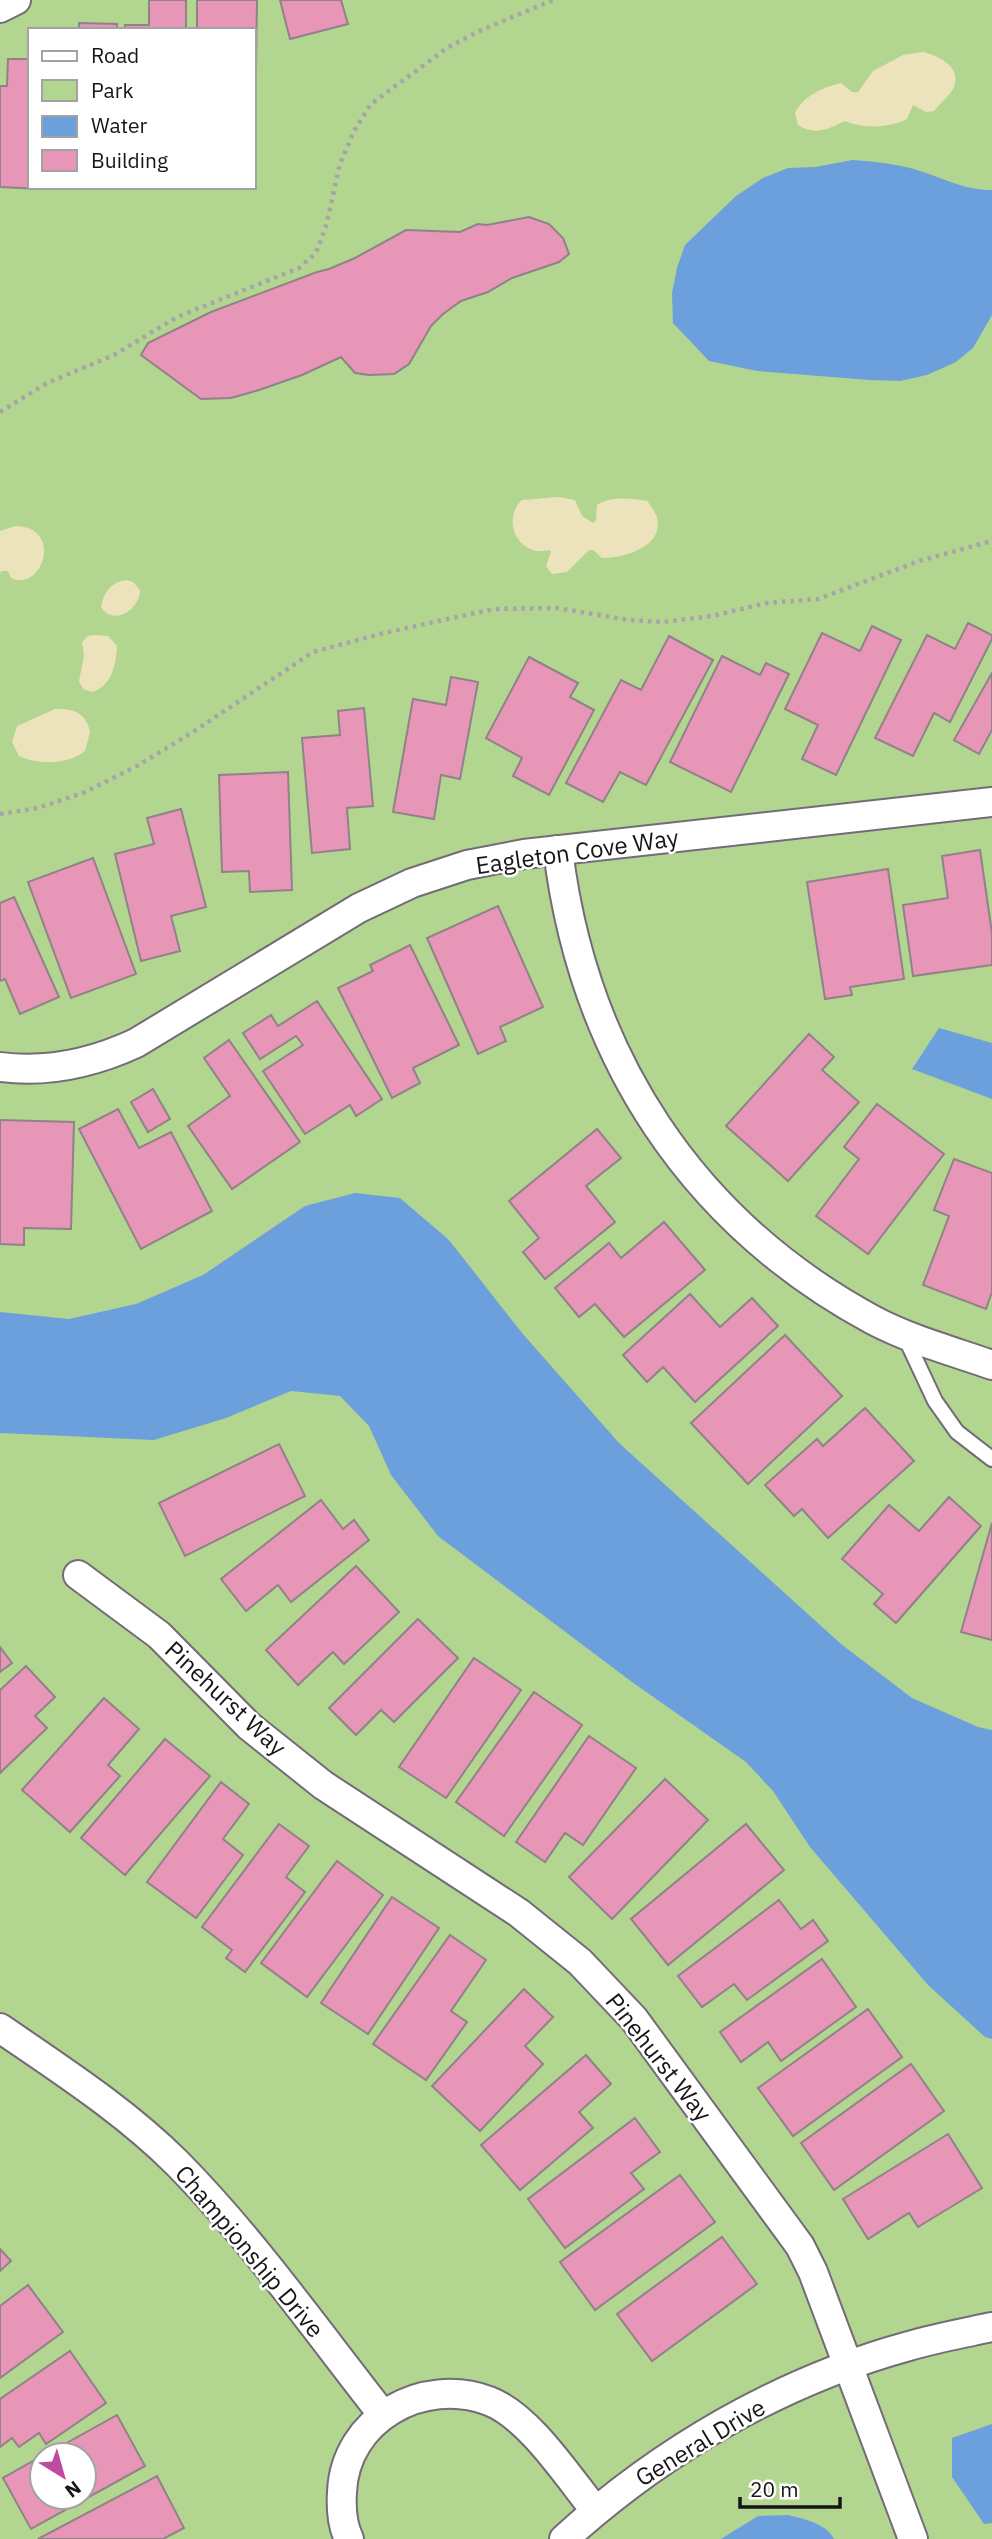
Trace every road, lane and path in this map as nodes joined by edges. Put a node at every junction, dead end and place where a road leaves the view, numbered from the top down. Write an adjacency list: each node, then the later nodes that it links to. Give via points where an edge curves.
1 (16, 0): 3 (street)
2 (553, 0): 4 (path, via 447,48 371,104 340,164 316,253 299,268 177,317 114,355 47,383)
3 (0, 8)
4 (0, 412)
5 (992, 541): 7 (path, via 919,561 818,598 767,603 712,616 662,622 556,608 495,609 313,652 193,732 109,780 38,808)
6 (992, 802): 8 (street, Eagleton Cove Way)
7 (0, 814)
8 (558, 850): 9 (street, Eagleton Cove Way, via 467,865 412,883 359,908 112,1054 60,1067); 10 (street, via 578,956 593,1004 625,1074 664,1139 712,1197 768,1250 808,1280)
9 (0, 1068)
10 (902, 1333): 11 (street); 12 (lane, via 935,1401 957,1432)
11 (992, 1365)
12 (992, 1459)
13 (78, 1576): 16 (street, Pinehurst Way, via 159,1635 249,1726 323,1786 519,1913 580,1962 634,2019 785,2223 813,2272)
14 (0, 2028): 17 (street, Championship Drive, via 107,2103 176,2162 238,2230)
15 (992, 2327): 16 (street, General Drive)
16 (848, 2366): 18 (street, General Drive, via 710,2431); 21 (street, Pinehurst Way)
17 (383, 2415): 18 (street, via 427,2394 467,2394 491,2401 531,2432); 19 (street, via 361,2436 342,2483 341,2508)
18 (596, 2510): 20 (street, General Drive)
19 (349, 2539)
20 (564, 2539)
21 (913, 2539)

